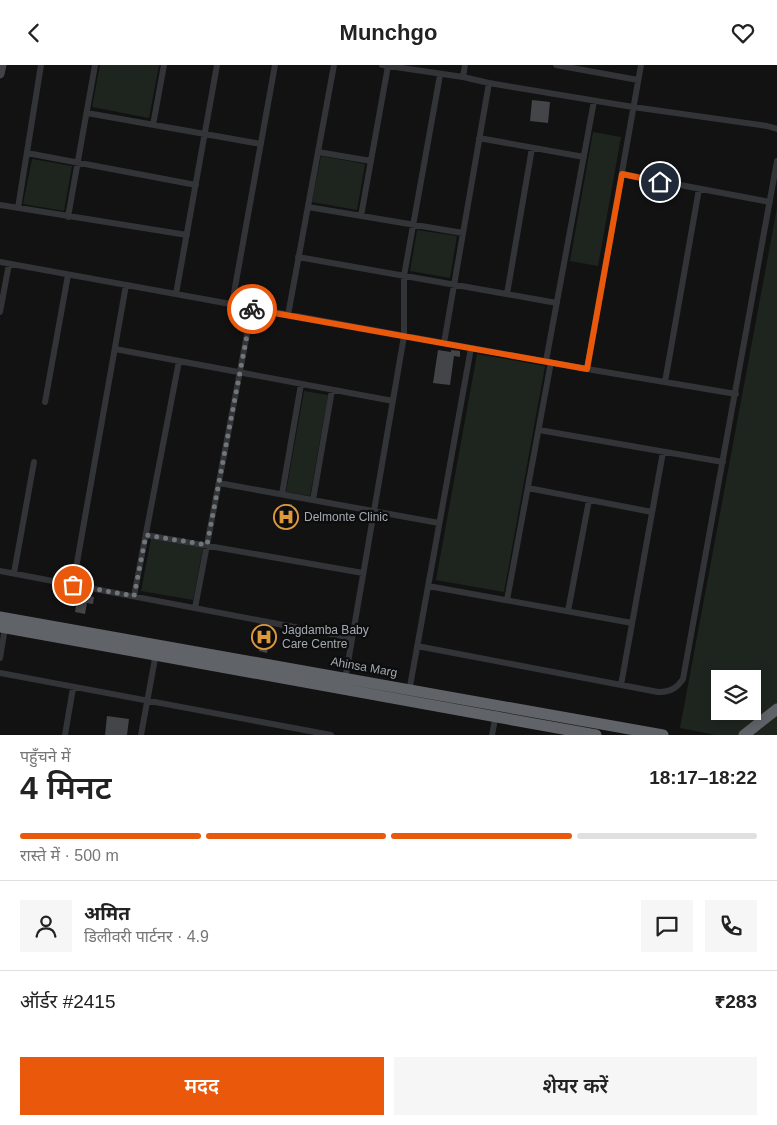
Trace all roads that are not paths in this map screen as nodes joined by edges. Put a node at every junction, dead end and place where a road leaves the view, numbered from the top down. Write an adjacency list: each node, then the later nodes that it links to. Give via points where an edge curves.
1 (42, 65): 25 (street)
2 (95, 65): 17 (street)
3 (164, 65): 18 (street)
4 (217, 65): 20 (street)
5 (275, 65): 22 (street)
6 (334, 65): 24 (street)
7 (385, 65): 11 (street); 27 (street)
8 (465, 65): 12 (street)
9 (556, 65): 13 (street)
10 (641, 65): 13 (street)
11 (440, 75): 12 (street); 39 (street)
12 (463, 77): 14 (street)
13 (638, 80): 16 (street)
14 (489, 83): 15 (street); 21 (street)
15 (594, 101): 16 (street); 26 (street)
16 (633, 107): 19 (street); 30 (street)
17 (87, 113): 18 (street); 29 (street)
18 (153, 125): 20 (street)
19 (777, 129)
20 (205, 134): 22 (street); 31 (street)
21 (479, 138): 23 (street); 40 (street)
22 (261, 144): 52 (street)
23 (532, 148): 26 (street); 50 (street)
24 (318, 152): 27 (street); 35 (street)
25 (27, 153): 29 (street); 36 (street)
26 (584, 157): 51 (street)
27 (371, 161): 37 (street)
28 (777, 161): 33 (street)
29 (78, 163): 31 (street); 38 (street)
30 (622, 174): 32 (street); 62 (street)
31 (196, 185): 41 (street)
32 (699, 189): 33 (street); 64 (street)
33 (770, 202): 67 (street)
34 (0, 205): 36 (street)
35 (308, 207): 37 (street); 42 (street)
36 (18, 208): 38 (street)
37 (361, 216): 39 (street)
38 (68, 217): 41 (street)
39 (413, 225): 40 (street); 46 (street)
40 (463, 233): 47 (street)
41 (186, 235): 49 (street)
42 (298, 257): 46 (street); 55 (street)
43 (0, 263): 44 (street)
44 (9, 264): 45 (street); 54 (street)
45 (68, 275): 48 (street); 69 (street)
46 (404, 276): 47 (street); 56 (street)
47 (454, 284): 50 (street); 57 (street)
48 (126, 285): 49 (street); 59 (street)
49 (176, 294): 52 (street)
50 (507, 294): 51 (street)
51 (557, 303): 61 (street)
52 (232, 304): 53 (street)
53 (252, 308): 55 (street); 63 (street)
54 (0, 312)
55 (288, 315): 56 (street)
56 (404, 336): 57 (street); 68 (street)
57 (444, 343): 58 (street)
58 (471, 348): 61 (street); 81 (street)
59 (115, 349): 60 (street); 87 (street)
60 (178, 361): 63 (street); 82 (street)
61 (549, 362): 62 (street); 70 (street)
62 (587, 369): 64 (street)
63 (240, 372): 65 (street); 74 (street)
64 (665, 382): 67 (street)
65 (301, 384): 66 (street); 76 (street)
66 (332, 390): 68 (street); 77 (street)
67 (736, 394): 73 (street)
68 (393, 401): 79 (street)
69 (45, 402)
70 (539, 430): 71 (street); 75 (street)
71 (663, 451): 73 (street); 80 (street)
72 (34, 462): 85 (street)
73 (724, 462): 102 (street, via 683,679 677,688 668,691)
74 (219, 483): 76 (street); 83 (street)
75 (528, 489): 78 (street); 90 (street)
76 (282, 495): 77 (street)
77 (313, 500): 79 (street)
78 (589, 500): 80 (street); 92 (street)
79 (374, 511): 81 (street); 86 (street)
80 (652, 512): 94 (street)
81 (440, 523): 88 (street)
82 (146, 535): 83 (street); 89 (street)
83 (207, 545): 86 (street); 91 (street)
84 (0, 571): 85 (street)
85 (14, 573): 87 (street)
86 (363, 573): 96 (street)
87 (73, 585): 89 (street)
88 (428, 586): 90 (street); 97 (street)
89 (134, 596): 91 (street)
90 (507, 600): 92 (street)
91 (196, 608): 96 (street)
92 (568, 611): 94 (street)
93 (0, 617): 98 (highway, Ahinsa Marg)
94 (632, 623): 102 (street)
95 (3, 627): 98 (highway, Ahinsa Marg); 99 (street)
96 (352, 638): 101 (street)
97 (417, 645): 102 (street); 104 (street)
98 (156, 649): 101 (highway, Ahinsa Marg); 105 (street)
99 (0, 658)
100 (0, 673): 103 (street)
101 (344, 683): 104 (highway, Ahinsa Marg)
102 (621, 685)
103 (73, 688): 105 (street); 109 (street)
104 (409, 695): 106 (highway, Ahinsa Marg); 108 (highway, Ahinsa Marg)
105 (147, 701): 110 (street); 111 (street)
106 (498, 704): 108 (street); 114 (highway, Ahinsa Marg)
107 (777, 709): 115 (highway)
108 (496, 717): 112 (street); 113 (highway, Ahinsa Marg)
109 (65, 735)
110 (141, 735)
111 (331, 735)
112 (492, 735)
113 (596, 735)
114 (663, 735)
115 (744, 735)

